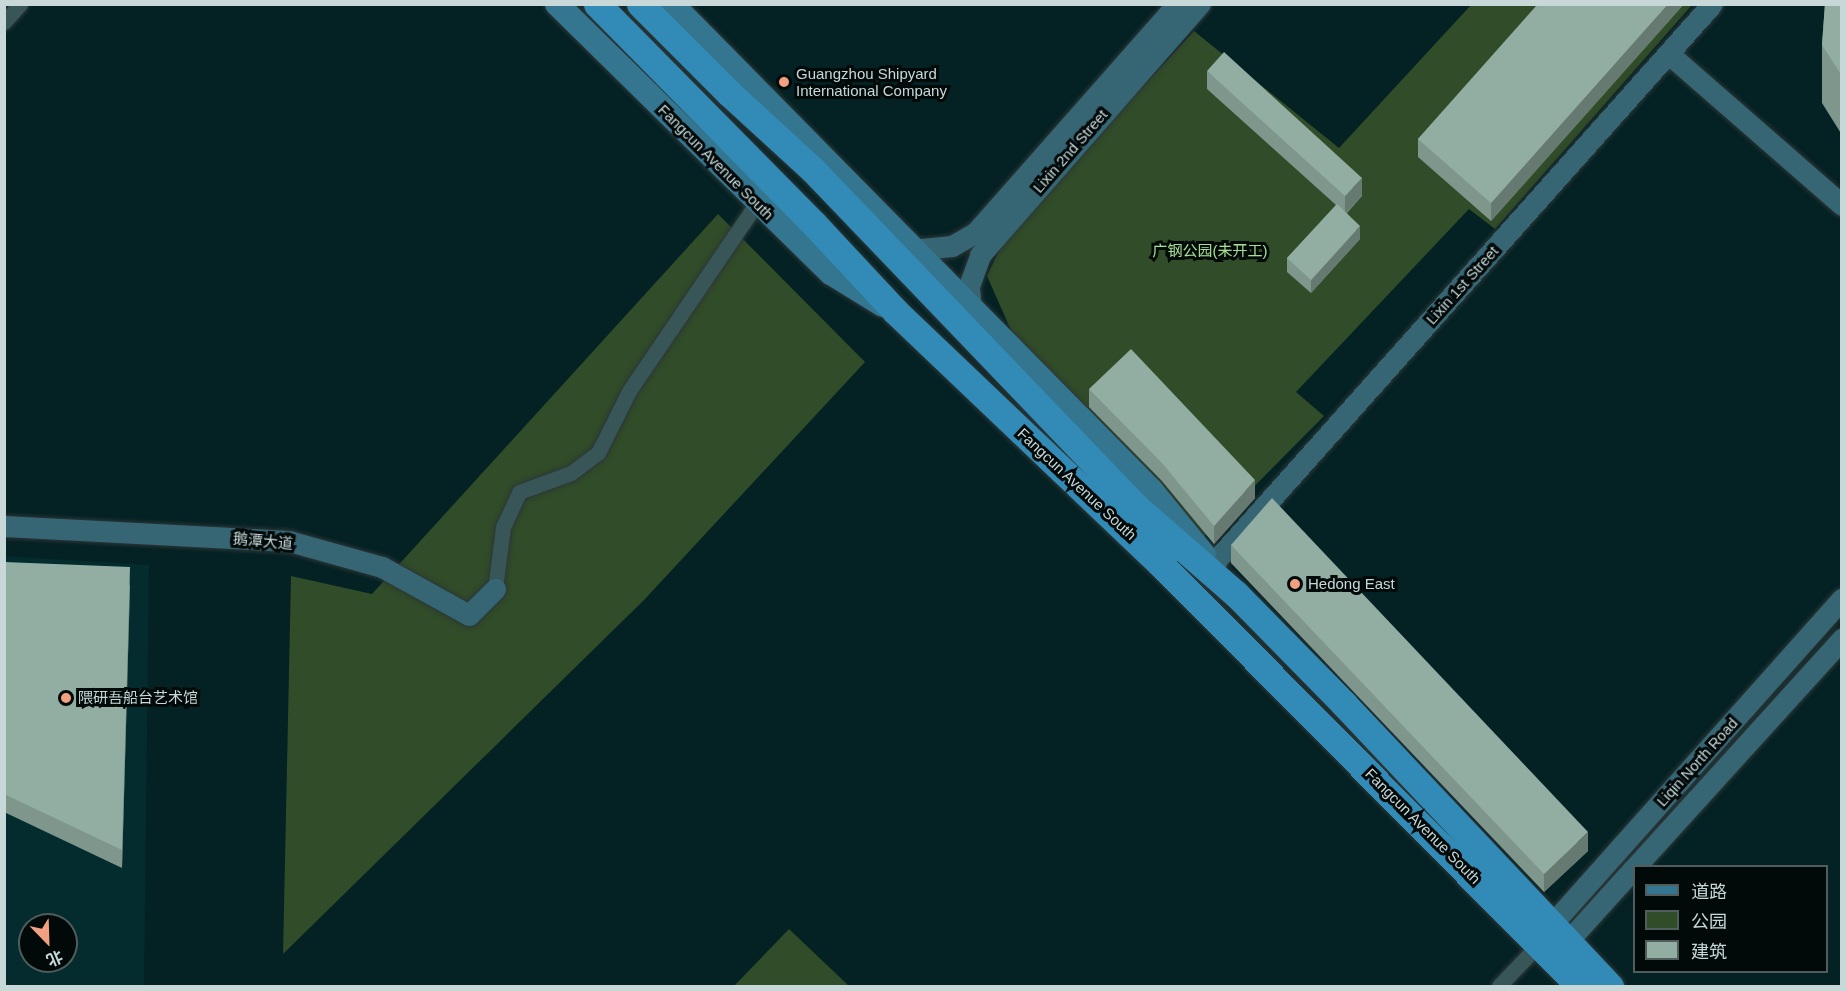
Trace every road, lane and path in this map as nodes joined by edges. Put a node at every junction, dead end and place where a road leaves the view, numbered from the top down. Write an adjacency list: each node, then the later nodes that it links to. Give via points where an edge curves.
1 (20, 4): 9 (street)
2 (557, 4): 11 (main road, Fangcun Avenue South)
3 (597, 4): 15 (highway)
4 (640, 4): 19 (highway, via 812,169 1135,507)
5 (672, 4): 13 (main road, Fangcun Avenue South)
6 (1177, 4): 13 (street, Lixin 2nd Street, via 976,232 952,246)
7 (1200, 4): 14 (street, Lixin 2nd Street, via 980,255 969,286)
8 (1712, 4): 10 (street, Lixin 1st Street)
9 (4, 22)
10 (1669, 54): 12 (street); 17 (street, Lixin 1st Street)
11 (757, 203): 15 (main road, Fangcun Avenue South, via 831,273); 18 (street, via 629,391 598,453 571,473 519,492 503,527)
12 (1842, 205)
13 (912, 250): 14 (main road, Fangcun Avenue South)
14 (971, 310): 17 (main road, Fangcun Avenue South, via 1152,491)
15 (895, 312): 24 (highway, Fangcun Avenue South)
16 (4, 526): 18 (street, 鹅潭大道, via 290,541 382,567 469,615)
17 (1212, 565): 19 (main road, Fangcun Avenue South)
18 (495, 589)
19 (1236, 594): 24 (highway, Fangcun Avenue South)
20 (1842, 599): 24 (street, Liqin North Road)
21 (1842, 639): 22 (street, Liqin North Road)
22 (1637, 865)
23 (1633, 869): 24 (street, Liqin North Road)
24 (1553, 936): 25 (highway, Fangcun Avenue South); 26 (street)
25 (1584, 975): 27 (highway, Fangcun Avenue South); 28 (street, Fangcun Avenue South)
26 (1499, 987)
27 (1610, 987)
28 (1626, 987)

